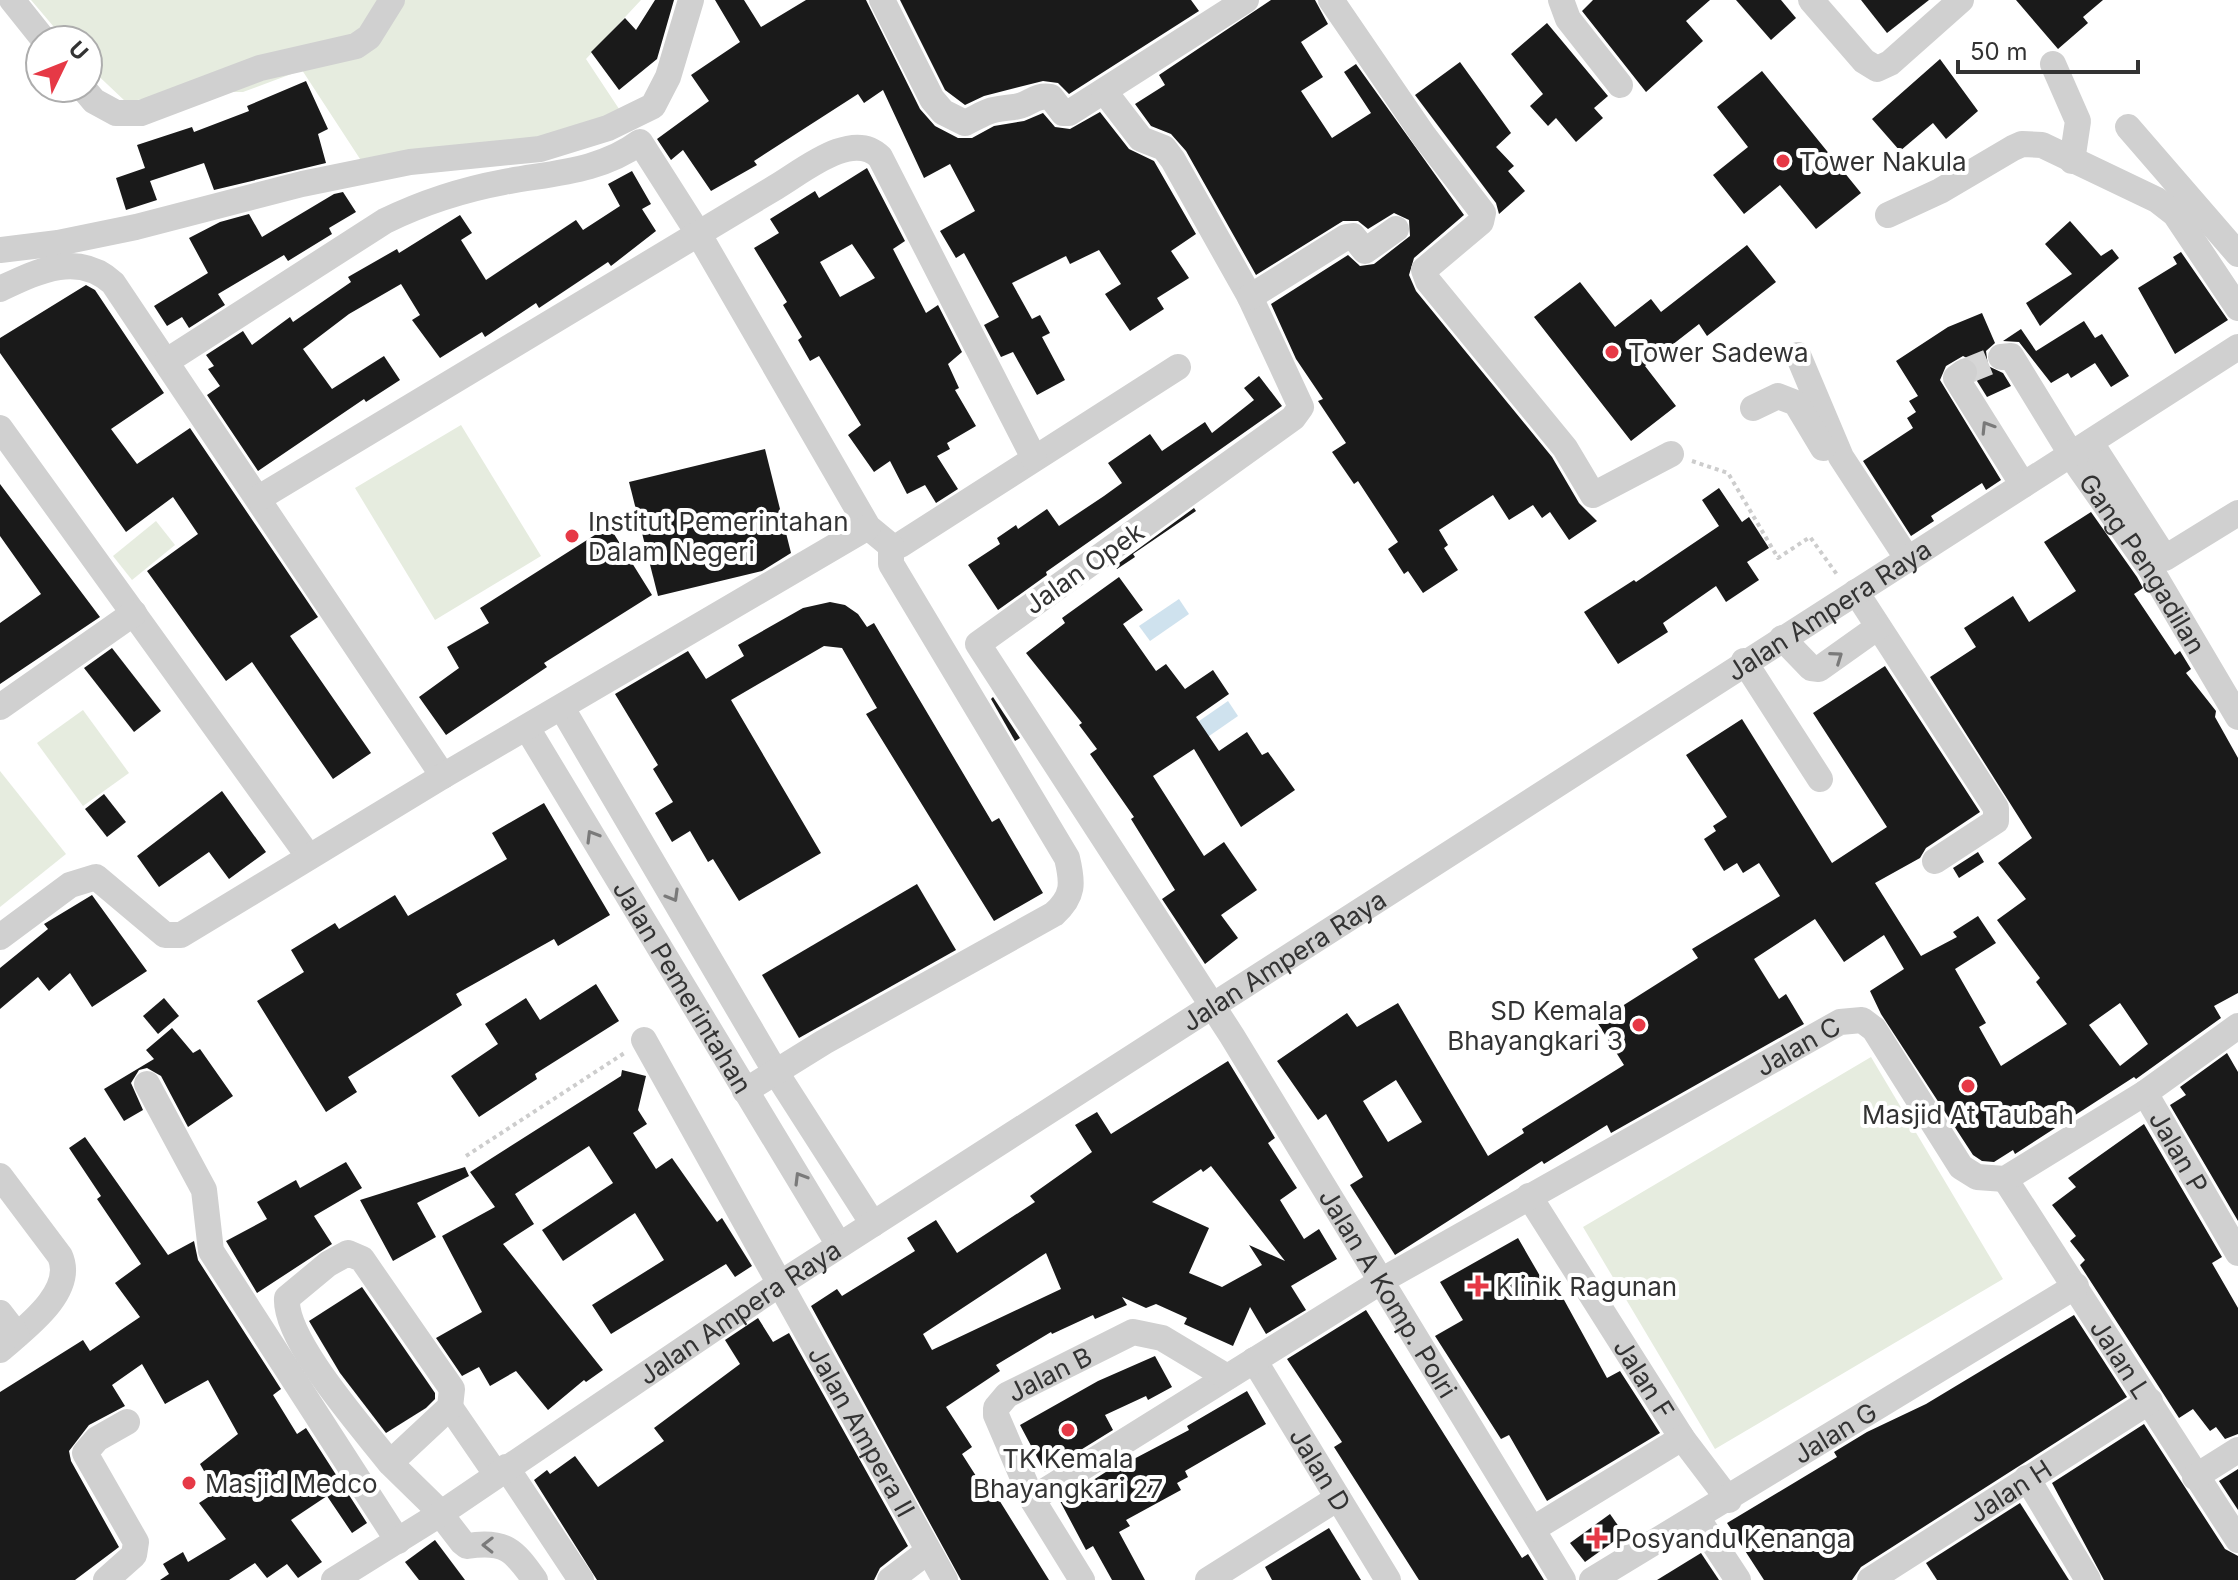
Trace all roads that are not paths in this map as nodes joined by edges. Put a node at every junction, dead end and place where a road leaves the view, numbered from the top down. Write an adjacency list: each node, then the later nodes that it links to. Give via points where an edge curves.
1 (12, 0): 10 (street)
2 (392, 0): 14 (street, via 369,37 356,46 260,68 141,113 116,113)
3 (691, 0): 21 (street, via 668,77 653,106 608,128 540,149 410,162 110,232)
4 (882, 0): 13 (street, via 932,99 954,119 965,123 1034,96 1051,97 1069,113)
5 (1246, 0): 13 (street)
6 (1331, 0): 35 (street, via 1482,210 1481,222 1424,270 1428,281 1565,448 1593,495)
7 (1561, 0): 12 (street, via 1568,19)
8 (1811, 0): 9 (street, via 1877,69)
9 (1961, 0)
10 (31, 24)
11 (2053, 64): 16 (street, via 2078,121)
12 (1620, 85)
13 (1104, 91): 24 (street, Jalan Opek, via 1141,139 1166,150)
14 (100, 104)
15 (2128, 127): 20 (street)
16 (2072, 161): 17 (street, via 2042,145 2022,144); 22 (street, via 2143,191 2175,214)
17 (1888, 215)
18 (1396, 229): 24 (street, via 1365,251 1353,236 1346,237)
19 (698, 233): 29 (street, via 640,142 603,164 420,204 385,221); 37 (street, via 845,149 874,150); 39 (street); 41 (street)
20 (2234, 242)
21 (0, 250)
22 (2230, 288): 25 (street)
23 (0, 289): 29 (street, via 56,268 98,268)
24 (1250, 297): 58 (street, Jalan Opek, via 1300,400 1300,412 978,643)
25 (2238, 308)
26 (2238, 347): 34 (street, Jalan Ampera Raya)
27 (1798, 355): 36 (street)
28 (2001, 357): 34 (street, via 2011,356)
29 (167, 361): 39 (street)
30 (1178, 367): 37 (street)
31 (1964, 372): 38 (street, one-way to 31, via 1956,378)
32 (1753, 408): 36 (street, via 1778,396 1794,402 1827,455)
33 (0, 428): 45 (street)
34 (2082, 448): 38 (street, Jalan Ampera Raya); 40 (street, via 2165,558); 51 (street, Gang Pengadilan)
35 (1671, 454)
36 (1841, 457): 43 (street)
37 (1034, 458): 42 (street)
38 (2023, 485): 43 (street, Jalan Ampera Raya)
39 (259, 498): 53 (street)
40 (2238, 513)
41 (868, 527): 42 (street); 50 (street)
42 (891, 546): 61 (street, via 891,564 1067,858 1073,883 1068,901 1054,914)
43 (1907, 558): 44 (street, Jalan Ampera Raya)
44 (1854, 593): 46 (street); 47 (street, Jalan Ampera Raya)
45 (134, 613): 49 (street); 55 (street)
46 (1878, 627): 47 (street, one-way to 46, via 1811,668 1819,669); 56 (street, via 1996,808 1996,821)
47 (1782, 638): 48 (street, Jalan Ampera Raya)
48 (1744, 661): 54 (street); 58 (street, Jalan Ampera Raya)
49 (0, 707)
50 (562, 708): 52 (street); 61 (street, Jalan Pemerintahan, one-way to 61)
51 (2238, 717)
52 (527, 728): 53 (street); 63 (street, Jalan Pemerintahan, one-way to 52)
53 (443, 776): 55 (street)
54 (1820, 779)
55 (309, 857): 57 (street, via 181,935 165,935 96,877 70,885)
56 (1935, 861)
57 (4, 927)
58 (1212, 1006): 68 (street, Jalan Ampera Raya); 71 (street, Jalan A Komp. Polri)
59 (2238, 1026): 64 (street)
60 (644, 1040): 72 (street, Jalan Ampera II)
61 (775, 1071): 63 (street); 68 (street, Jalan Pemerintahan)
62 (147, 1084): 94 (street, via 204,1190 211,1251)
63 (745, 1091): 69 (street, Jalan Pemerintahan, one-way to 63)
64 (2145, 1093): 66 (street); 70 (street, Jalan P)
65 (0, 1176): 75 (street, via 63,1263 62,1284)
66 (2005, 1179): 67 (street, Jalan C, via 1977,1177 1961,1167 1874,1029 1853,1019); 73 (street, Jalan L)
67 (1529, 1196): 71 (street, Jalan C); 81 (street, Jalan F)
68 (873, 1224): 69 (street, Jalan Ampera Raya)
69 (839, 1245): 72 (street, Jalan Ampera Raya)
70 (2238, 1253)
71 (1382, 1280): 76 (street); 92 (street, Jalan A Komp. Polri)
72 (778, 1285): 84 (street, Jalan Ampera Raya); 95 (street, Jalan Ampera II)
73 (2076, 1286): 78 (street, Jalan L); 89 (street, Jalan G)
74 (0, 1313): 75 (street)
75 (8, 1343)
76 (1254, 1360): 77 (street); 87 (street, Jalan D)
77 (1227, 1377): 88 (street); 88 (street, Jalan B, via 1162,1338 1133,1332 1007,1395 996,1415)
78 (2150, 1401): 85 (street, Jalan L); 86 (street, Jalan H)
79 (450, 1407): 83 (street); 83 (street, via 452,1389 362,1259 348,1253 287,1298 295,1336); 84 (street)
80 (127, 1422): 97 (street, via 97,1439 85,1453 136,1542 127,1564)
81 (1682, 1438): 89 (street, Jalan F); 92 (street, Jalan F)
82 (2238, 1450): 85 (street)
83 (390, 1463): 90 (street)
84 (501, 1471): 90 (street, Jalan Ampera Raya); 100 (street)
85 (2195, 1477): 93 (street, Jalan L)
86 (2027, 1478): 96 (street, Jalan H); 110 (street)
87 (1338, 1498): 104 (street); 105 (street, Jalan D)
88 (1032, 1499): 103 (street)
89 (1729, 1500): 91 (street, Jalan G)
90 (440, 1514): 94 (street, Jalan Ampera Raya); 99 (street, one-way to 90, via 518,1557 499,1544 467,1546)
91 (1698, 1519): 107 (street, Jalan G); 108 (street)
92 (1533, 1529): 106 (street, Jalan A Komp. Polri)
93 (2238, 1540)
94 (398, 1541): 98 (street, Jalan Ampera Raya)
95 (927, 1552): 101 (street); 102 (street, Jalan Ampera II)
96 (1907, 1571): 109 (street, Jalan H)
97 (106, 1580)
98 (334, 1580)
99 (535, 1580)
100 (581, 1580)
101 (890, 1580)
102 (945, 1580)
103 (1082, 1580)
104 (1208, 1580)
105 (1388, 1580)
106 (1563, 1580)
107 (1592, 1580)
108 (1738, 1580)
109 (1870, 1580)
110 (2088, 1580)

